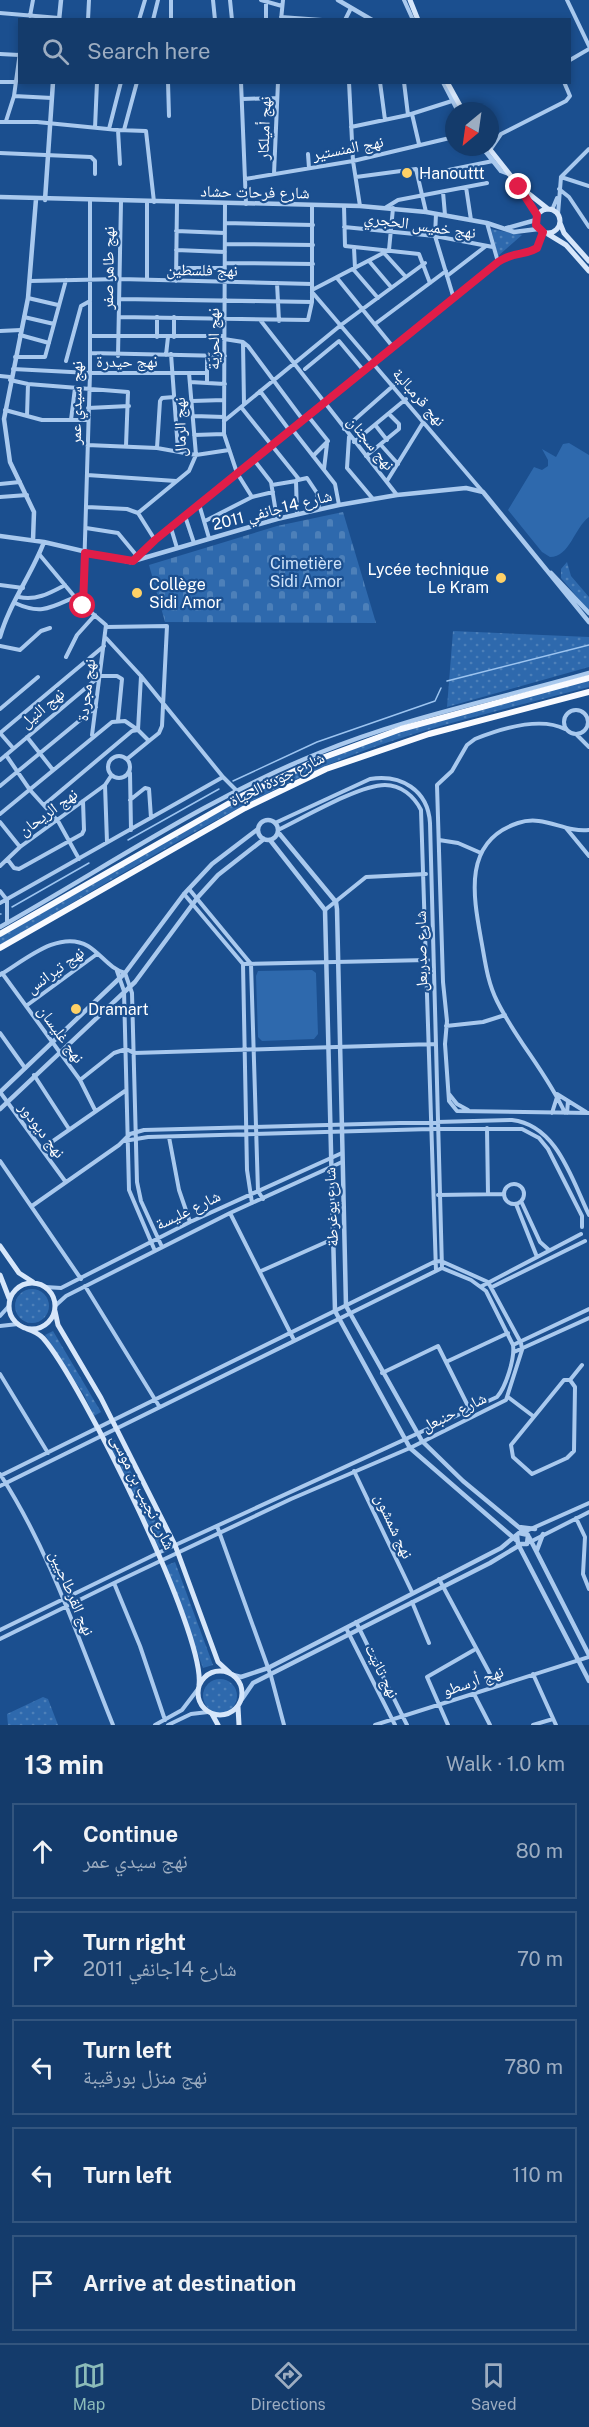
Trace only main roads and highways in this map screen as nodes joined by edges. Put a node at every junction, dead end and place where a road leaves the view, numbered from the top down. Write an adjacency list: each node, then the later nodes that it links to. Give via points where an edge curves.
1 (410, 0): 2 (main road)
2 (417, 18)
3 (446, 84): 4 (main road)
4 (457, 102)
5 (495, 156): 6 (main road)
6 (518, 185): 7 (main road); 8 (main road)
7 (550, 209): 8 (main road); 9 (main road, via 558,214)
8 (536, 218): 10 (main road)
9 (560, 223): 10 (main road, via 555,231); 11 (main road)
10 (543, 232): 12 (main road, via 566,245)
11 (589, 261)
12 (589, 271)
13 (589, 678): 15 (highway, شارع جودة الحياة, via 401,729 322,758 240,797)
14 (589, 692): 16 (highway, شارع جودة الحياة, via 429,734 326,769 245,808)
15 (0, 934)
16 (0, 948)
17 (0, 1246): 19 (main road, via 19,1273)
18 (0, 1275): 20 (main road, via 8,1290)
19 (34, 1283): 20 (main road, via 19,1287); 21 (main road, via 45,1287 54,1298)
20 (9, 1303): 22 (main road, via 11,1316)
21 (55, 1309): 22 (main road, via 44,1326); 23 (main road, via 58,1324 113,1420 175,1545 218,1662)
22 (27, 1329): 24 (main road, شارع نجيب بن موسى, via 43,1338 80,1396 158,1552 200,1665)
23 (232, 1674): 24 (main road, via 210,1674); 25 (main road, via 242,1688)
24 (199, 1687): 26 (main road, via 201,1704)
25 (237, 1707): 26 (main road, via 226,1715); 28 (main road)
26 (210, 1713): 27 (main road)
27 (218, 1725)
28 (239, 1725)

